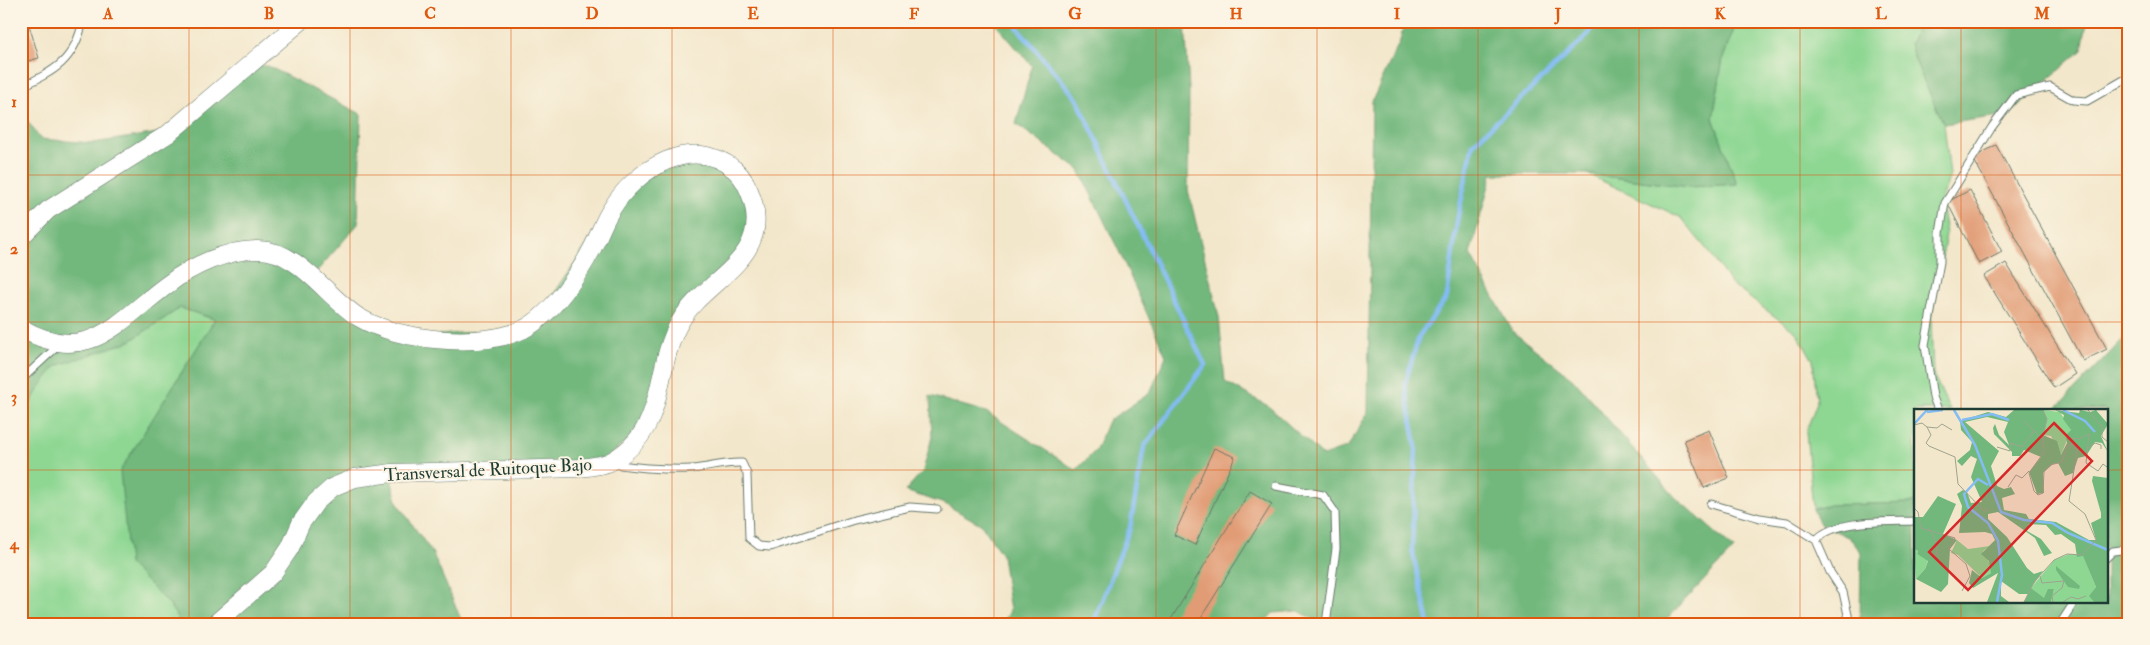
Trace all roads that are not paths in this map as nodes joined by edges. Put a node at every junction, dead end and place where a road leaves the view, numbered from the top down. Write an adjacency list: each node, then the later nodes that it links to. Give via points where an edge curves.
1 (83, 21): 4 (lane, via 79,38 66,59 50,74)
2 (301, 21): 5 (street, via 168,134 48,210)
3 (2129, 78): 9 (lane, via 2087,101 2072,100 2050,87 2016,95 1992,126 1945,203 1940,262 1925,345)
4 (21, 87)
5 (21, 238)
6 (21, 328): 7 (street, Transversal de Ruitoque Bajo, via 40,339)
7 (60, 344): 8 (lane); 10 (street, Transversal de Ruitoque Bajo, via 81,343 118,324 168,283 241,250 263,250 286,256 361,318 395,333 460,340 494,337 524,328 547,310 571,284 611,208 632,183 666,160 704,154 738,171 748,187 756,221 752,239 736,266 686,311 666,353 658,402 652,417 629,447)
8 (21, 380)
9 (1938, 409)
10 (608, 463): 13 (lane, via 653,470 742,463 747,474 749,538 759,546 770,547 817,530 910,507); 19 (street, Transversal de Ruitoque Bajo, via 549,471 392,473 355,478 333,487 316,502 301,523 290,548 273,573)
11 (1276, 486): 20 (lane, via 1323,495 1335,512 1336,549)
12 (1711, 504): 15 (lane, via 1786,522)
13 (937, 509)
14 (1914, 521): 15 (lane, via 1868,522 1822,533)
15 (1816, 540): 21 (lane, via 1843,592)
16 (2129, 549): 17 (lane, via 2113,551)
17 (2108, 556)
18 (2074, 602): 22 (lane)
19 (215, 624)
20 (1326, 624)
21 (1850, 624)
22 (2060, 624)

